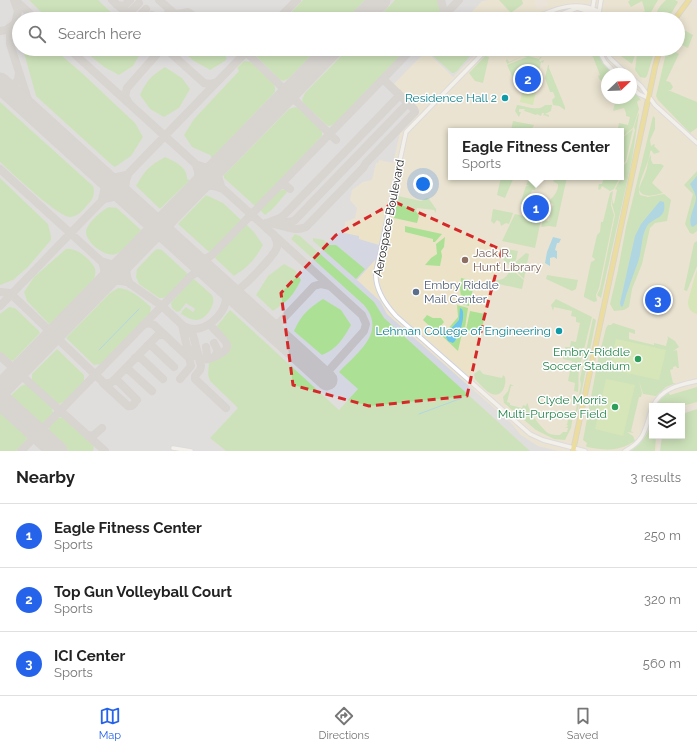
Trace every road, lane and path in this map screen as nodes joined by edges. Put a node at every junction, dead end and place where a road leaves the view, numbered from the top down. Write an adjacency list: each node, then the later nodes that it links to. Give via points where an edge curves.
1 (594, 0): 4 (street)
2 (601, 0): 5 (street)
3 (689, 0): 9 (main road)
4 (592, 7): 5 (street); 6 (street, via 570,4); 8 (street)
5 (598, 11): 8 (street)
6 (550, 12)
7 (567, 12): 8 (street, via 577,8)
8 (592, 12)
9 (680, 12)
10 (479, 56): 24 (street, Aerospace Boulevard, via 406,132 376,271 376,282 380,293 396,316 525,430 535,437)
11 (602, 56): 14 (street)
12 (609, 56): 15 (street)
13 (658, 56): 18 (main road)
14 (610, 68)
15 (621, 68)
16 (637, 82): 18 (street)
17 (637, 92): 18 (street)
18 (649, 98): 19 (street); 24 (main road)
19 (697, 143)
20 (697, 381): 21 (street, via 666,390)
21 (655, 403)
22 (649, 417): 27 (street, via 644,434)
23 (173, 448): 25 (street)
24 (574, 450): 26 (street, Aerospace Boulevard)
25 (191, 451)
26 (585, 451)
27 (625, 451)

